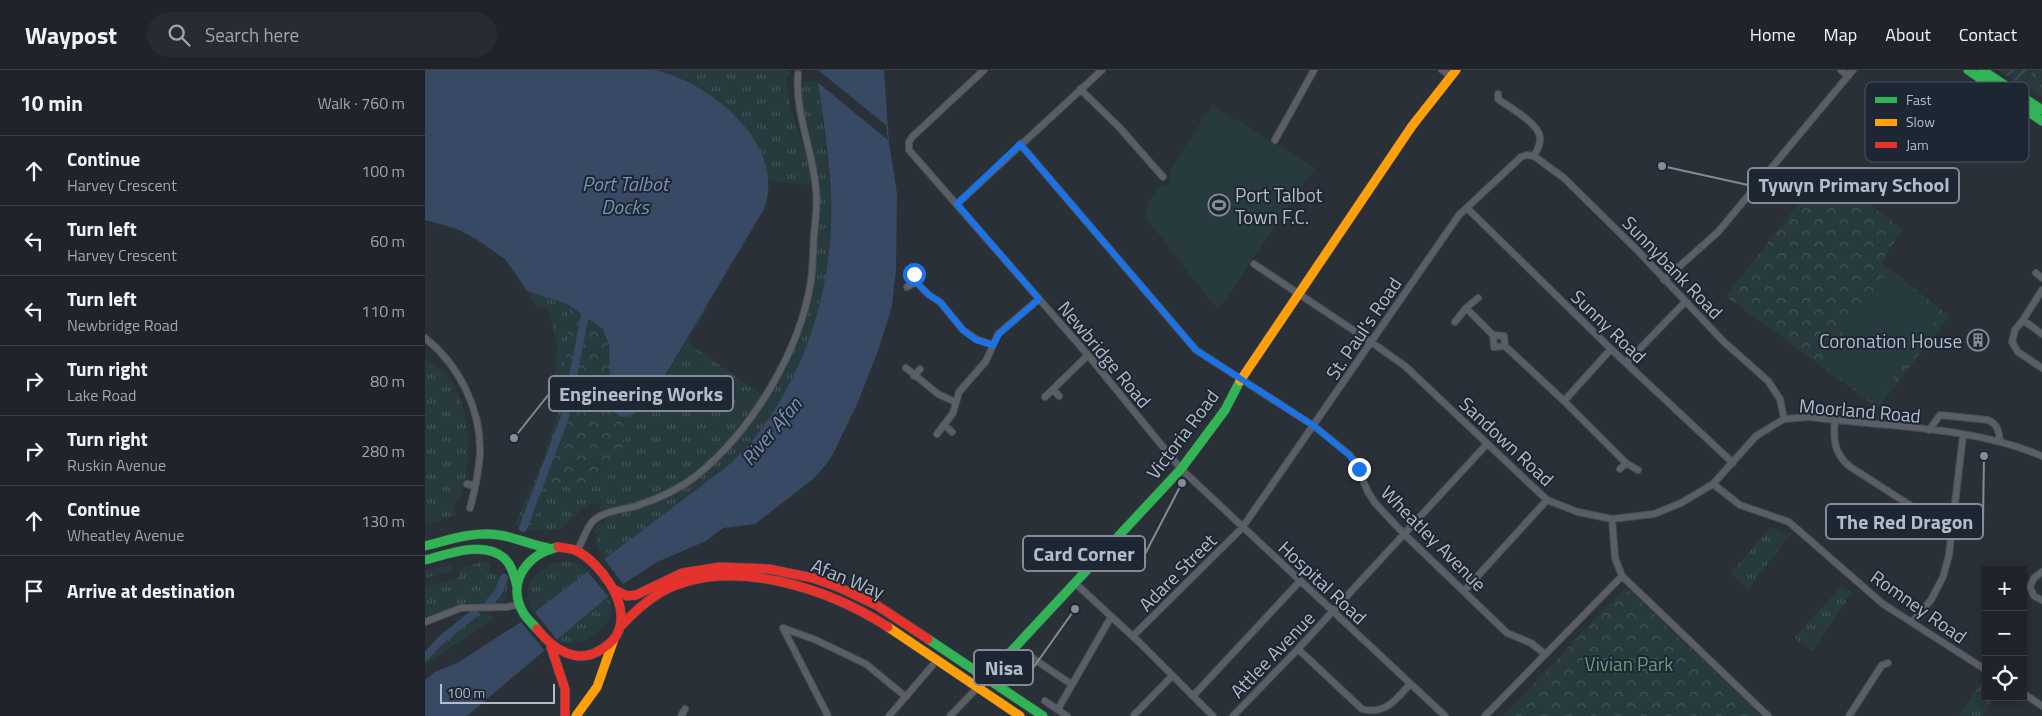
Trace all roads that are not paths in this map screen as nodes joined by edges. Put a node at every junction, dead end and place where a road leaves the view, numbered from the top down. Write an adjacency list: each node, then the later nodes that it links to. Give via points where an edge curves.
1 (984, 70): 24 (street, Newbridge Road, via 912,136 908,146)
2 (1102, 70): 14 (street)
3 (1314, 70): 20 (street)
4 (1442, 70): 9 (street)
5 (1841, 70): 11 (street)
6 (1853, 70): 11 (street)
7 (1968, 70): 12 (main road)
8 (1983, 70): 13 (main road)
9 (1454, 73): 32 (main road, Victoria Road, via 1412,126)
10 (798, 74): 85 (street, via 799,100 816,187 816,215 808,296 783,366 766,397 702,470 664,496 594,520)
11 (1848, 76): 28 (street, via 1718,232)
12 (1985, 82)
13 (2001, 82)
14 (1080, 89): 21 (street); 23 (street)
15 (1498, 94): 22 (street, via 1498,99 1535,126 1540,144)
16 (2029, 101): 17 (main road)
17 (2042, 110)
18 (2029, 112): 19 (main road)
19 (2042, 121)
20 (1275, 140)
21 (1020, 144): 24 (street); 52 (street, Wheatley Avenue, via 1196,350)
22 (1534, 156): 25 (street, St. Paul's Road, via 1521,157); 28 (street, Sunnybank Road, via 1564,178)
23 (1163, 177)
24 (957, 204): 34 (street, Newbridge Road)
25 (1467, 208): 42 (street, St. Paul's Road); 45 (street, Sunny Road)
26 (1254, 264): 32 (street, Sandown Road)
27 (914, 274): 29 (street)
28 (1664, 280): 35 (street, Sunnybank Road)
29 (916, 282): 30 (street); 43 (street, via 940,302 963,330 976,340)
30 (907, 287)
31 (2042, 290): 37 (street)
32 (1299, 294): 42 (street, Sandown Road); 52 (main road, Victoria Road)
33 (1478, 298): 36 (street)
34 (1039, 299): 43 (street, via 999,334); 46 (street, Newbridge Road)
35 (1685, 302): 47 (street); 58 (street, Sunnybank Road, via 1768,381 1780,400)
36 (1466, 308): 38 (street); 40 (street)
37 (2023, 320): 39 (street); 49 (street, via 2012,336 2014,348)
38 (1455, 322)
39 (2042, 334)
40 (1493, 335): 44 (street, via 1504,336); 44 (street, via 1495,347)
41 (425, 338): 76 (street, via 452,366 473,406 480,452)
42 (1371, 342): 61 (street, St. Paul's Road); 67 (street, Sandown Road, via 1413,372)
43 (993, 345): 57 (street, via 987,361 959,392)
44 (1505, 346): 56 (street)
45 (1611, 349): 47 (street, Sunny Road); 56 (street)
46 (1088, 355): 53 (street); 71 (street, Newbridge Road)
47 (1626, 363): 70 (street, Sunny Road)
48 (906, 368): 51 (street)
49 (2042, 368)
50 (920, 369): 51 (street)
51 (914, 376): 57 (street)
52 (1240, 380): 61 (street, Wheatley Avenue); 71 (main road, Victoria Road, via 1225,410)
53 (1053, 389): 54 (street); 55 (street)
54 (1059, 396)
55 (1045, 398)
56 (1564, 401): 69 (street)
57 (955, 402): 60 (street, via 953,413)
58 (1784, 419): 59 (street, Moorland Road, via 1810,417); 70 (street, Moorland Road, via 1756,436)
59 (1835, 420): 62 (street, Moorland Road); 80 (street, via 1835,447 1840,458 1933,520)
60 (945, 425): 63 (street); 64 (street)
61 (1314, 426): 81 (street, St. Paul's Road); 82 (street, Wheatley Avenue, via 1355,462 1375,503)
62 (1929, 430): 65 (street, Moorland Road); 66 (street, Moorland Road, via 1940,414 1988,420 1994,422)
63 (952, 432)
64 (937, 434)
65 (1963, 435): 66 (street, Moorland Road); 80 (street)
66 (2000, 441): 68 (street, Moorland Road)
67 (1487, 444): 77 (street, Sandown Road); 82 (street, Attlee Avenue)
68 (2042, 456)
69 (1626, 462): 72 (street); 73 (street)
70 (1733, 463): 75 (street, Moorland Road)
71 (1181, 469): 81 (street, Hospital Road); 90 (main road, Victoria Road)
72 (1620, 469)
73 (1638, 470)
74 (467, 484): 76 (street)
75 (1713, 484): 79 (street, Moorland Road, via 1654,514); 99 (street, Romney Road, via 1740,505 1789,522 1883,604)
76 (475, 486): 78 (street)
77 (1547, 500): 79 (street, Sandown Road, via 1578,512); 92 (street)
78 (470, 508)
79 (1612, 519): 88 (street, via 1615,558)
80 (1951, 525): 99 (street, via 1949,555 1943,577 1931,600)
81 (1242, 528): 89 (street, Hospital Road); 101 (street, Adare Street)
82 (1405, 534): 92 (street, Wheatley Avenue); 96 (street, Attlee Avenue)
83 (425, 546): 84 (main road, via 468,535 489,534)
84 (548, 548): 85 (main road); 93 (main road, via 527,562 519,577)
85 (577, 551): 91 (main road, via 596,566)
86 (425, 560): 93 (main road, via 473,549 491,551 512,568)
87 (2042, 572): 94 (street, via 2033,578 2030,587 2034,596)
88 (1622, 576): 106 (street); 138 (street)
89 (1300, 581): 96 (street, Hospital Road); 117 (street)
90 (1075, 583): 97 (street); 105 (main road, Victoria Road)
91 (615, 590): 100 (main road, via 621,608); 112 (main road, Afan Way, via 627,596 636,595 682,573 720,567 745,566 813,578 878,606)
92 (1464, 591): 106 (street, Wheatley Avenue, via 1507,633)
93 (518, 592): 95 (main road)
94 (2042, 600)
95 (520, 604): 98 (street, via 461,608); 103 (main road)
96 (1332, 612): 104 (street, Attlee Avenue); 114 (street, Hospital Road)
97 (1111, 617): 101 (street); 113 (street)
98 (425, 622)
99 (1912, 622): 110 (street, Romney Road)
100 (620, 627): 102 (main road); 115 (main road, Afan Way, via 652,598 684,583 717,577 769,580 807,589 852,606)
101 (1133, 636): 111 (street)
102 (614, 640): 103 (main road, via 602,650 586,655 571,656); 126 (main road, via 597,687)
103 (551, 646): 125 (main road, via 564,681)
104 (1297, 649): 114 (street, via 1362,709 1380,710 1391,705); 135 (street, Attlee Avenue)
105 (1010, 653): 112 (main road, Victoria Road); 116 (main road, via 1003,671)
106 (1545, 654): 137 (street)
107 (1031, 657): 113 (street)
108 (1888, 662): 139 (street, via 1882,665)
109 (932, 666): 119 (street)
110 (1982, 667)
111 (1172, 676): 117 (street); 124 (street)
112 (986, 677): 115 (main road, Victoria Road); 116 (main road, Afan Way)
113 (1071, 684): 123 (street)
114 (1410, 684): 136 (street, Hospital Road)
115 (978, 687): 130 (street, Victoria Road); 131 (main road, Afan Way)
116 (1002, 688): 132 (main road, Afan Way)
117 (1193, 696): 134 (street)
118 (2027, 696): 121 (street)
119 (906, 697): 128 (street, via 866,664 783,628); 129 (street)
120 (1045, 700): 123 (street)
121 (2042, 706)
122 (685, 709): 127 (street)
123 (1058, 709): 133 (street)
124 (1134, 715)
125 (565, 716)
126 (576, 716)
127 (681, 716)
128 (828, 716)
129 (889, 716)
130 (950, 716)
131 (1021, 716)
132 (1043, 716)
133 (1067, 716)
134 (1213, 716)
135 (1233, 716)
136 (1445, 716)
137 (1485, 716)
138 (1768, 716)
139 (1849, 716)

